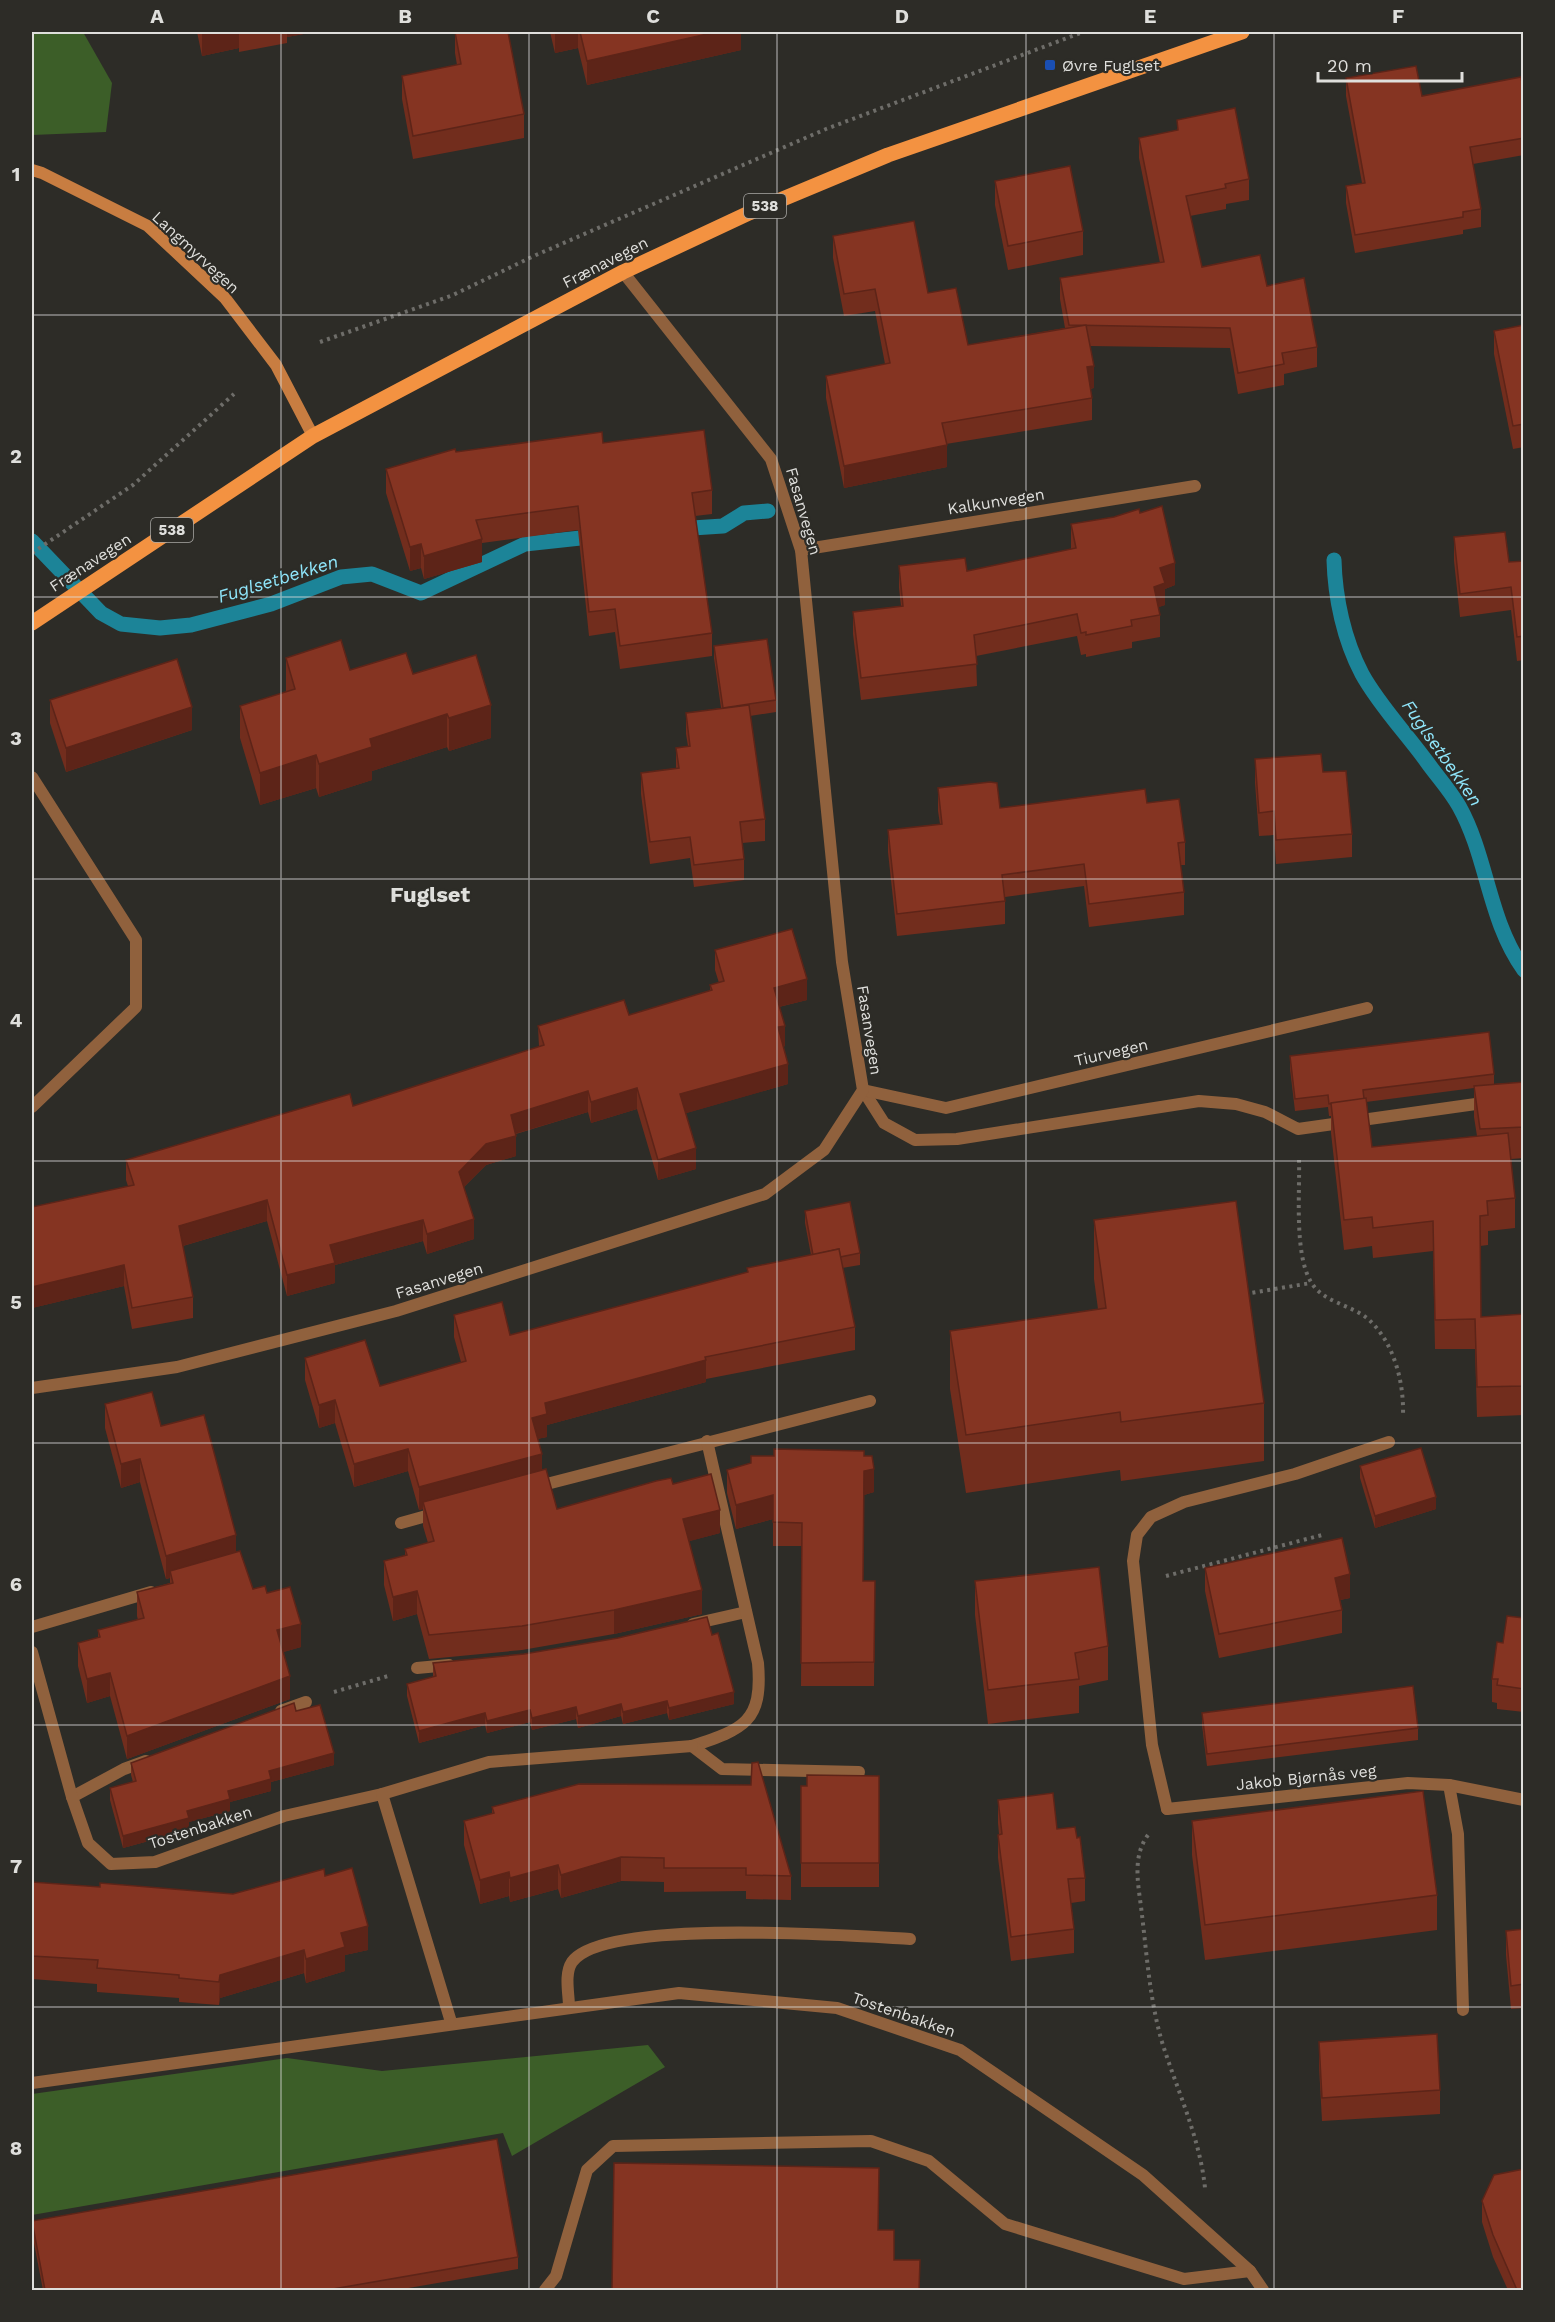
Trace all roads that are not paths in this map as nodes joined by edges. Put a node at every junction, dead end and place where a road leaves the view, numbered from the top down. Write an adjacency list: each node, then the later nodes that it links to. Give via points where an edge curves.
1 (1242, 32): 3 (main road, Frænavegen / 538, via 888,155 749,213)
2 (32, 170): 4 (main road, Langmyrvegen, via 148,226 225,298 276,365)
3 (624, 272): 4 (main road, Frænavegen / 538); 6 (street, Fasanvegen, via 771,459)
4 (314, 436): 7 (main road, Frænavegen / 538)
5 (1195, 486): 6 (street, Kalkunvegen)
6 (801, 550): 10 (street, Fasanvegen, via 842,962)
7 (32, 622)
8 (32, 777): 12 (street, via 136,940 136,1007)
9 (1367, 1008): 10 (street, Tiurvegen, via 946,1108)
10 (863, 1090): 11 (street, via 884,1124 915,1140 957,1139 1199,1101 1236,1104 1265,1112 1298,1129); 13 (street, Fasanvegen, via 824,1150 765,1194 396,1311 177,1367)
11 (1501, 1100)
12 (32, 1107)
13 (32, 1388)
14 (870, 1401): 15 (street)
15 (707, 1441): 17 (street); 21 (street, Tostenbakken)
16 (1389, 1442): 32 (street, Jakob Bjørnås veg, via 1295,1474 1184,1502 1151,1517 1137,1535 1133,1561 1152,1745 1167,1809 1408,1783)
17 (525, 1490)
18 (446, 1511): 19 (street)
19 (401, 1523)
20 (158, 1590): 22 (street)
21 (746, 1612): 23 (street); 29 (street, Tostenbakken, via 760,1689 750,1716 733,1733)
22 (32, 1627)
23 (681, 1627)
24 (32, 1652): 34 (street, Tostenbakken)
25 (464, 1664): 26 (street)
26 (417, 1668)
27 (306, 1702): 28 (street)
28 (274, 1714)
29 (692, 1746): 31 (street, via 722,1769); 33 (street, Tostenbakken, via 489,1762)
30 (156, 1758): 34 (street)
31 (860, 1772)
32 (1449, 1785): 35 (street, Jakob Bjørnås veg); 38 (street, via 1458,1834)
33 (382, 1794): 34 (street, Tostenbakken, via 284,1816 155,1862 111,1864 88,1843); 39 (street)
34 (72, 1797)
35 (1524, 1800)
36 (910, 1939): 37 (street, via 789,1932 694,1933 616,1942 572,1961 568,1974)
37 (569, 2007): 39 (street, Tostenbakken); 41 (street, Tostenbakken, via 678,1993 837,2008 960,2050 1143,2175)
38 (1463, 2010)
39 (451, 2022): 40 (street, Tostenbakken)
40 (32, 2083)
41 (1250, 2271): 42 (street); 45 (street, Tostenbakken)
42 (1184, 2280): 43 (street, via 1005,2224 929,2161 871,2141 613,2146 587,2170 556,2276); 44 (street)
43 (545, 2290)
44 (1174, 2290)
45 (1263, 2290)

